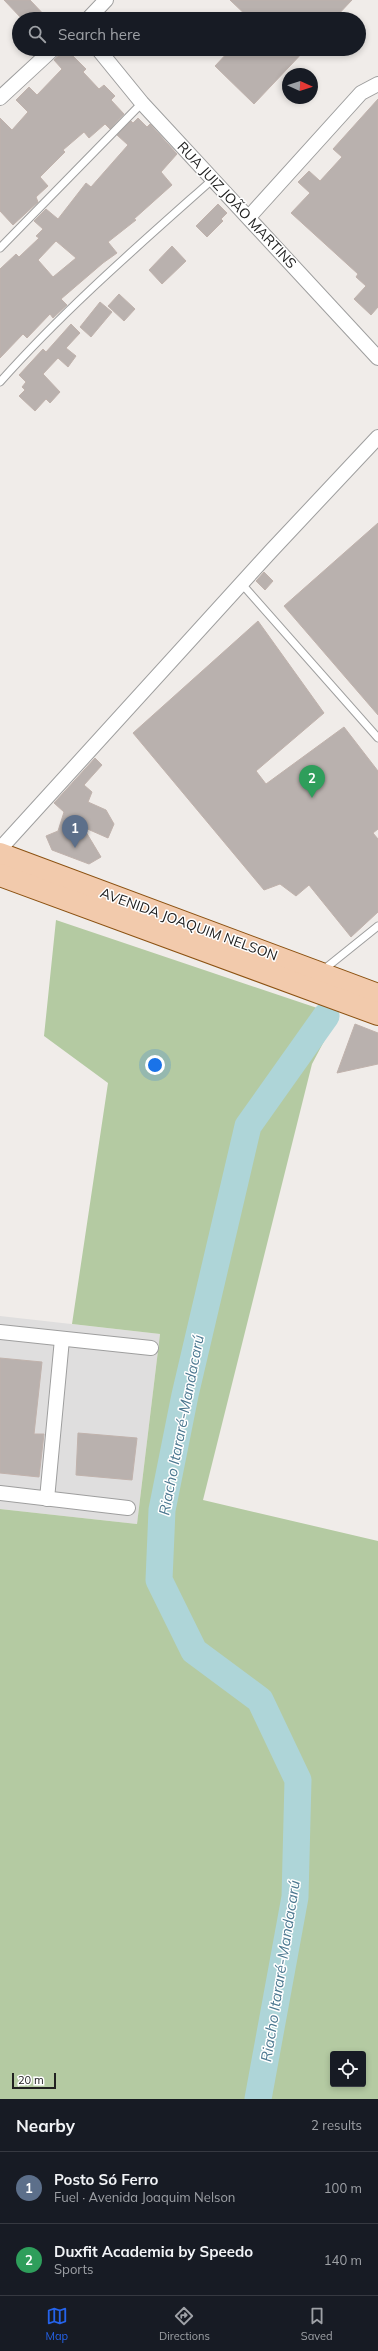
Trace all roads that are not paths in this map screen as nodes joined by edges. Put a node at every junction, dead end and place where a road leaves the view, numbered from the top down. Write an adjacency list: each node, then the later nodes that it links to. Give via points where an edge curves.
1 (106, 0): 2 (street)
2 (95, 12)
3 (45, 56): 6 (street)
4 (104, 56): 7 (street, RUA JUIZ JOÃO MARTINS)
5 (378, 84): 9 (street, via 361,93)
6 (0, 98)
7 (142, 103): 8 (street, RUA JUIZ JOÃO MARTINS); 10 (lane)
8 (212, 180): 9 (street, RUA JUIZ JOÃO MARTINS); 12 (lane, via 106,274 28,350)
9 (249, 217): 11 (street, RUA JUIZ JOÃO MARTINS)
10 (0, 248)
11 (378, 358)
12 (0, 382)
13 (378, 436): 14 (street)
14 (241, 583): 15 (lane); 16 (street)
15 (378, 738)
16 (0, 849)
17 (0, 854): 20 (main road, AVENIDA JOAQUIM NELSON)
18 (0, 875): 22 (main road, AVENIDA JOAQUIM NELSON)
19 (378, 926): 20 (lane)
20 (319, 973): 21 (main road, AVENIDA JOAQUIM NELSON)
21 (378, 995)
22 (378, 1014)
23 (0, 1332): 24 (street)
24 (62, 1338): 25 (street); 27 (street)
25 (151, 1348)
26 (0, 1494): 27 (street)
27 (47, 1499): 28 (street)
28 (128, 1508)

